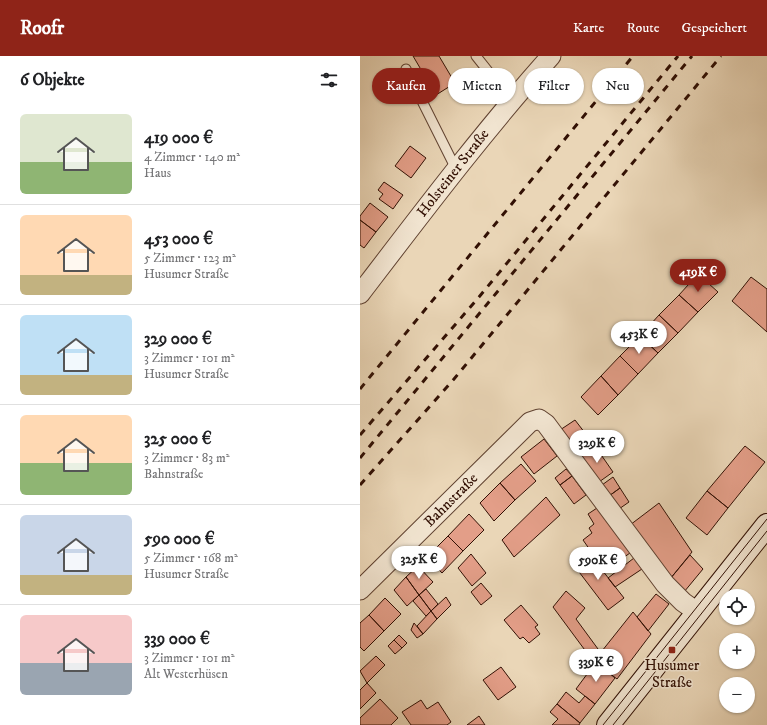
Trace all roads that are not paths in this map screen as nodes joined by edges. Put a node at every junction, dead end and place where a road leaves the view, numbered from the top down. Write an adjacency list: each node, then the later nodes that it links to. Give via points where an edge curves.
1 (476, 56): 3 (lane)
2 (551, 56): 4 (street, Holsteiner Straße)
3 (486, 68)
4 (516, 94)
5 (424, 104): 7 (lane)
6 (508, 104): 7 (street, Holsteiner Straße)
7 (456, 169): 8 (street, Holsteiner Straße)
8 (360, 294)
9 (767, 524): 11 (main road)
10 (360, 590): 11 (street, Bahnstraße, via 530,422 539,419 546,424 665,584)
11 (697, 612): 12 (main road)
12 (608, 725)

